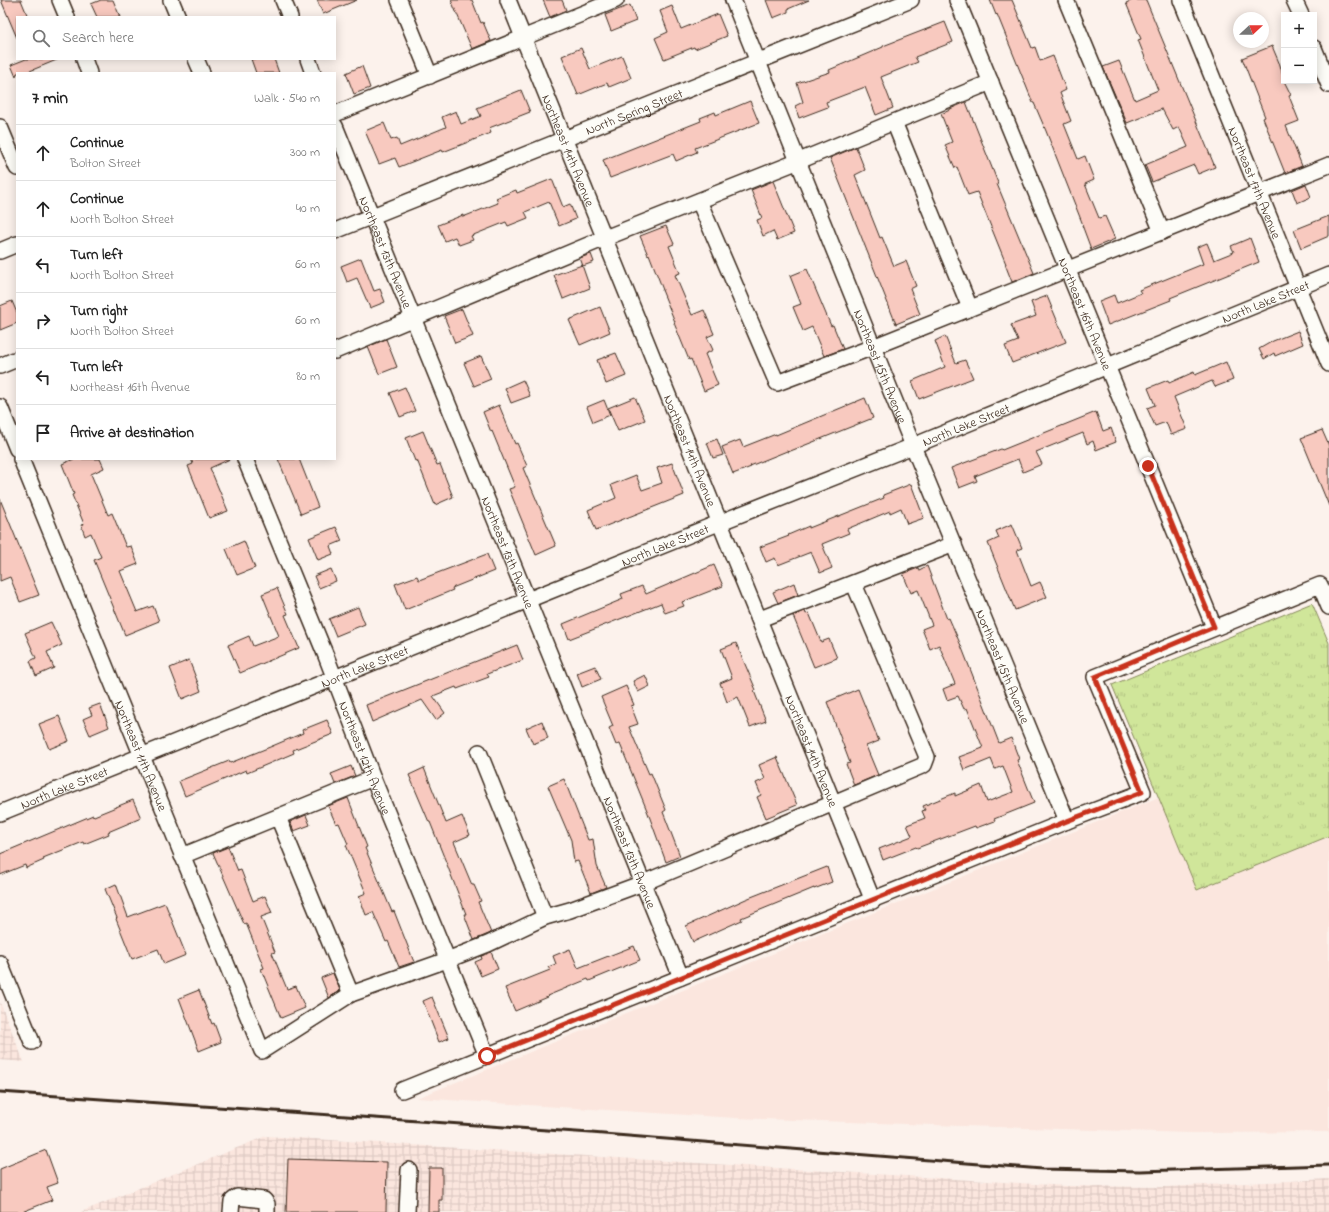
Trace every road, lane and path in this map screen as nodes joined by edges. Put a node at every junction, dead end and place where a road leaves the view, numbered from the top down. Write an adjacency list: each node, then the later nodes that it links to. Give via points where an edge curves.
1 (60, 0): 14 (street)
2 (171, 0): 15 (street)
3 (284, 0): 16 (street)
4 (399, 0): 26 (street)
5 (508, 0): 17 (street, Northeast 14th Avenue)
6 (616, 0): 17 (street)
7 (733, 0): 22 (street, Northeast 15th Avenue)
8 (911, 0): 22 (street, North Spring Street)
9 (957, 0): 27 (street, Northeast 16th Avenue)
10 (1066, 0): 41 (street)
11 (1181, 0): 37 (street, Northeast 17th Avenue)
12 (1294, 0): 13 (street)
13 (1299, 12)
14 (67, 16)
15 (178, 16)
16 (290, 16)
17 (523, 37): 26 (street); 33 (street, Northeast 14th Avenue)
18 (1317, 55): 28 (street)
19 (84, 60): 23 (street)
20 (196, 60): 24 (street)
21 (308, 60): 25 (street)
22 (758, 62): 33 (street, North Spring Street); 34 (street, Northeast 15th Avenue)
23 (89, 72)
24 (202, 72)
25 (313, 72)
26 (430, 76): 29 (street)
27 (991, 82): 30 (street); 45 (street, Northeast 16th Avenue)
28 (1329, 85)
29 (336, 114)
30 (894, 122): 34 (street); 48 (street)
31 (0, 127): 36 (street)
32 (336, 128): 39 (street, Northeast 13th Avenue)
33 (565, 138): 39 (street, North Spring Street); 42 (street, Northeast 14th Avenue)
34 (798, 161): 38 (street); 50 (street, Northeast 15th Avenue)
35 (1329, 165): 37 (street)
36 (16, 166)
37 (1259, 193): 41 (street); 47 (street, Northeast 17th Avenue)
38 (699, 201): 42 (street); 50 (street, via 778,383)
39 (371, 216): 40 (street, North Spring Street); 49 (street, Northeast 13th Avenue)
40 (336, 231)
41 (1162, 232): 45 (street)
42 (605, 238): 49 (street); 61 (street, Northeast 14th Avenue)
43 (16, 244): 44 (street)
44 (0, 251)
45 (1067, 270): 48 (street); 55 (street, Northeast 16th Avenue)
46 (1329, 275): 47 (street, North Lake Street)
47 (1298, 287): 53 (street, Northeast 17th Avenue); 55 (street, North Lake Street)
48 (970, 308): 50 (street)
49 (412, 318): 51 (street); 64 (street, Northeast 13th Avenue)
50 (873, 346): 57 (street, Northeast 15th Avenue)
51 (336, 351)
52 (16, 359): 54 (street)
53 (1329, 364)
54 (0, 366)
55 (1108, 366): 57 (street, North Lake Street); 67 (street, Northeast 16th Avenue)
56 (0, 407): 58 (street)
57 (913, 446): 61 (street, North Lake Street); 62 (street, Northeast 15th Avenue)
58 (16, 447)
59 (21, 460): 70 (street, Northeast 11th Avenue)
60 (245, 460): 68 (street, Northeast 12th Avenue)
61 (721, 522): 64 (street, North Lake Street); 66 (street, Northeast 14th Avenue)
62 (954, 544): 63 (street); 75 (street, Northeast 15th Avenue)
63 (854, 584): 66 (street); 72 (street, via 927,757 924,765)
64 (527, 600): 68 (street, North Lake Street); 77 (street, Northeast 13th Avenue)
65 (1329, 607): 67 (street, via 1320,585)
66 (760, 619): 72 (street, Northeast 14th Avenue)
67 (1214, 627): 75 (street, via 1095,677 1142,792)
68 (334, 678): 70 (street, North Lake Street); 71 (street, Northeast 12th Avenue)
69 (478, 752): 79 (street)
70 (142, 755): 73 (street, North Lake Street); 76 (street, Northeast 11th Avenue)
71 (373, 778): 74 (street); 80 (street, Northeast 12th Avenue)
72 (834, 802): 77 (street); 78 (street, Northeast 14th Avenue)
73 (0, 813)
74 (278, 817): 76 (street); 83 (street)
75 (1067, 821): 78 (street)
76 (182, 856): 83 (street, Northeast 11th Avenue, via 262,1051)
77 (643, 883): 79 (street); 82 (street, Northeast 13th Avenue)
78 (874, 900): 82 (street)
79 (545, 917): 80 (street)
80 (447, 960): 83 (street); 85 (street, Northeast 12th Avenue)
81 (0, 963): 84 (street)
82 (681, 977): 85 (street)
83 (351, 994)
84 (32, 1042)
85 (487, 1056): 86 (street)
86 (402, 1090)
87 (409, 1170): 90 (street)
88 (231, 1212): 89 (street, via 232,1201 237,1197 264,1200)
89 (267, 1212)
90 (408, 1212)

